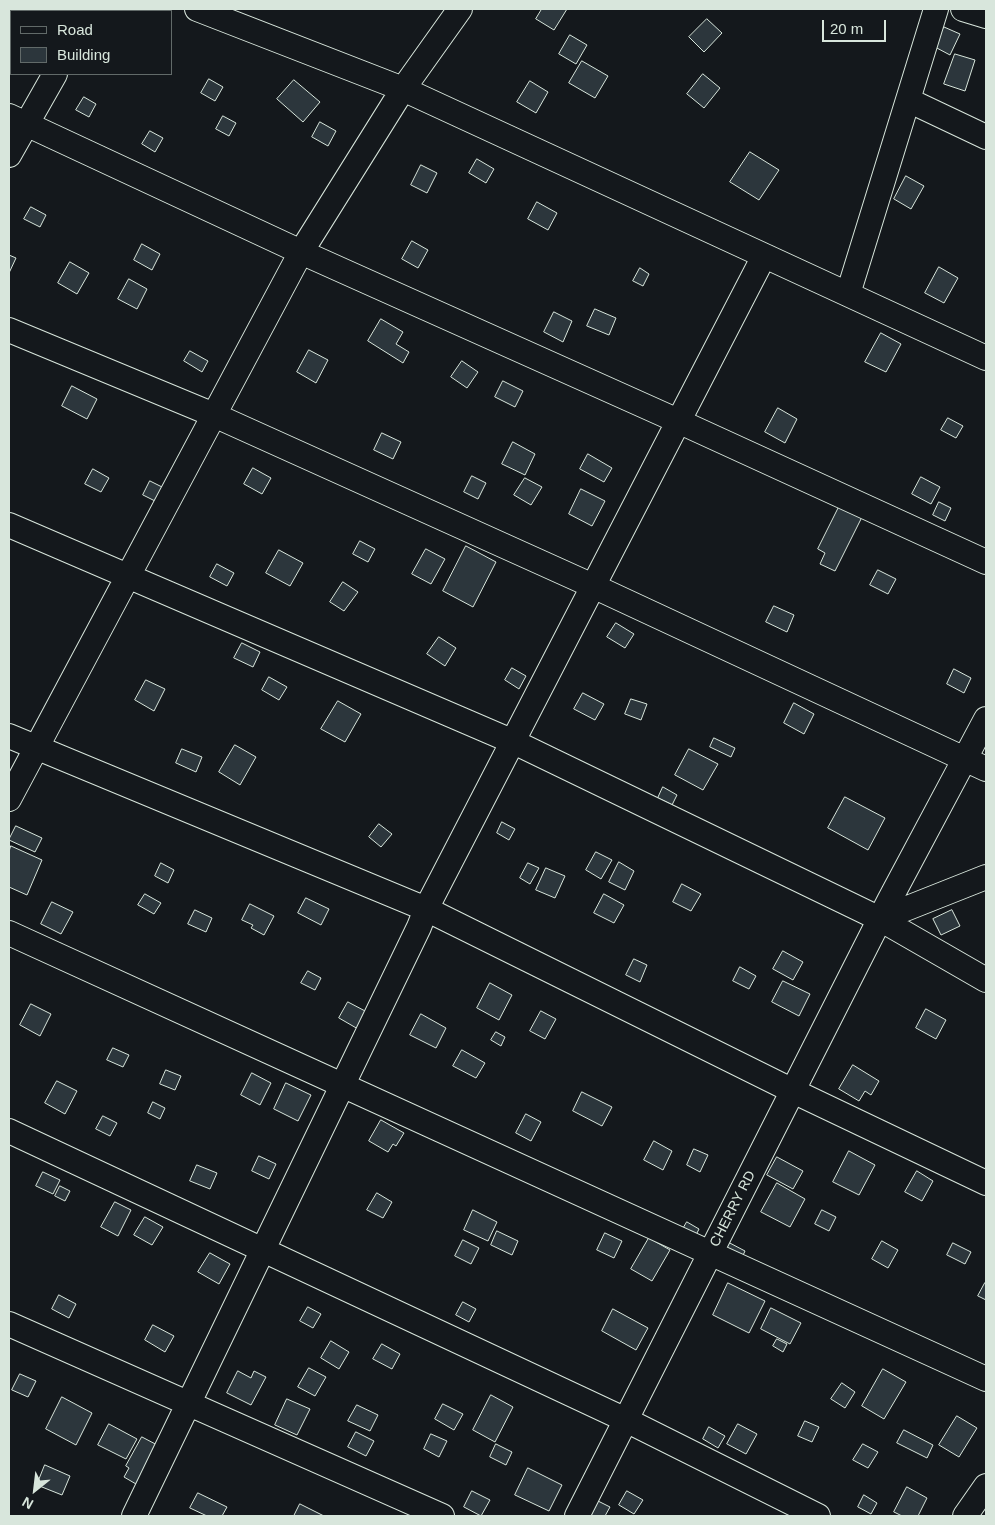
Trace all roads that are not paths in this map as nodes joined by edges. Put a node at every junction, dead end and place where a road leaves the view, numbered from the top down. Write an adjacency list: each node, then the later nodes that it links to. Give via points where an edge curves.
1 (197, 9): 7 (street)
2 (460, 9): 7 (street)
3 (936, 9): 8 (street)
4 (963, 9): 5 (street)
5 (986, 16)
6 (54, 75): 9 (street)
7 (403, 88): 12 (street); 13 (street)
8 (908, 100): 10 (street); 14 (street)
9 (18, 120): 11 (street); 12 (street)
10 (986, 137)
11 (9, 155)
12 (301, 252): 17 (street); 18 (street)
13 (764, 256): 14 (street); 18 (street)
14 (848, 294): 16 (street)
15 (9, 330): 17 (street)
16 (986, 358)
17 (214, 415): 21 (street); 22 (street)
18 (678, 421): 20 (street); 22 (street)
19 (9, 525): 21 (street)
20 (986, 562)
21 (128, 576): 25 (street); 26 (street)
22 (593, 586): 25 (street); 27 (street)
23 (986, 719): 27 (street, CHERRY RD)
24 (9, 736): 26 (street)
25 (513, 741): 31 (street); 32 (street)
26 (36, 749): 29 (street); 31 (street)
27 (964, 758): 28 (street); 32 (street, CHERRY RD)
28 (986, 768)
29 (9, 799)
30 (986, 877): 32 (street)
31 (426, 909): 35 (street); 36 (street)
32 (884, 910): 34 (street); 36 (street, CHERRY RD)
33 (9, 933): 35 (street)
34 (986, 980)
35 (343, 1084): 39 (street); 40 (street)
36 (793, 1091): 38 (street); 40 (street, CHERRY RD)
37 (9, 1131): 39 (street)
38 (986, 1183)
39 (262, 1250): 43 (street); 44 (street)
40 (710, 1254): 42 (street); 44 (street, CHERRY RD)
41 (9, 1324): 43 (street)
42 (986, 1379)
43 (188, 1404): 46 (street); 47 (street)
44 (626, 1420): 48 (street, CHERRY RD); 49 (street)
45 (986, 1486): 50 (street)
46 (134, 1516)
47 (442, 1516)
48 (577, 1516)
49 (818, 1516)
50 (966, 1516)

